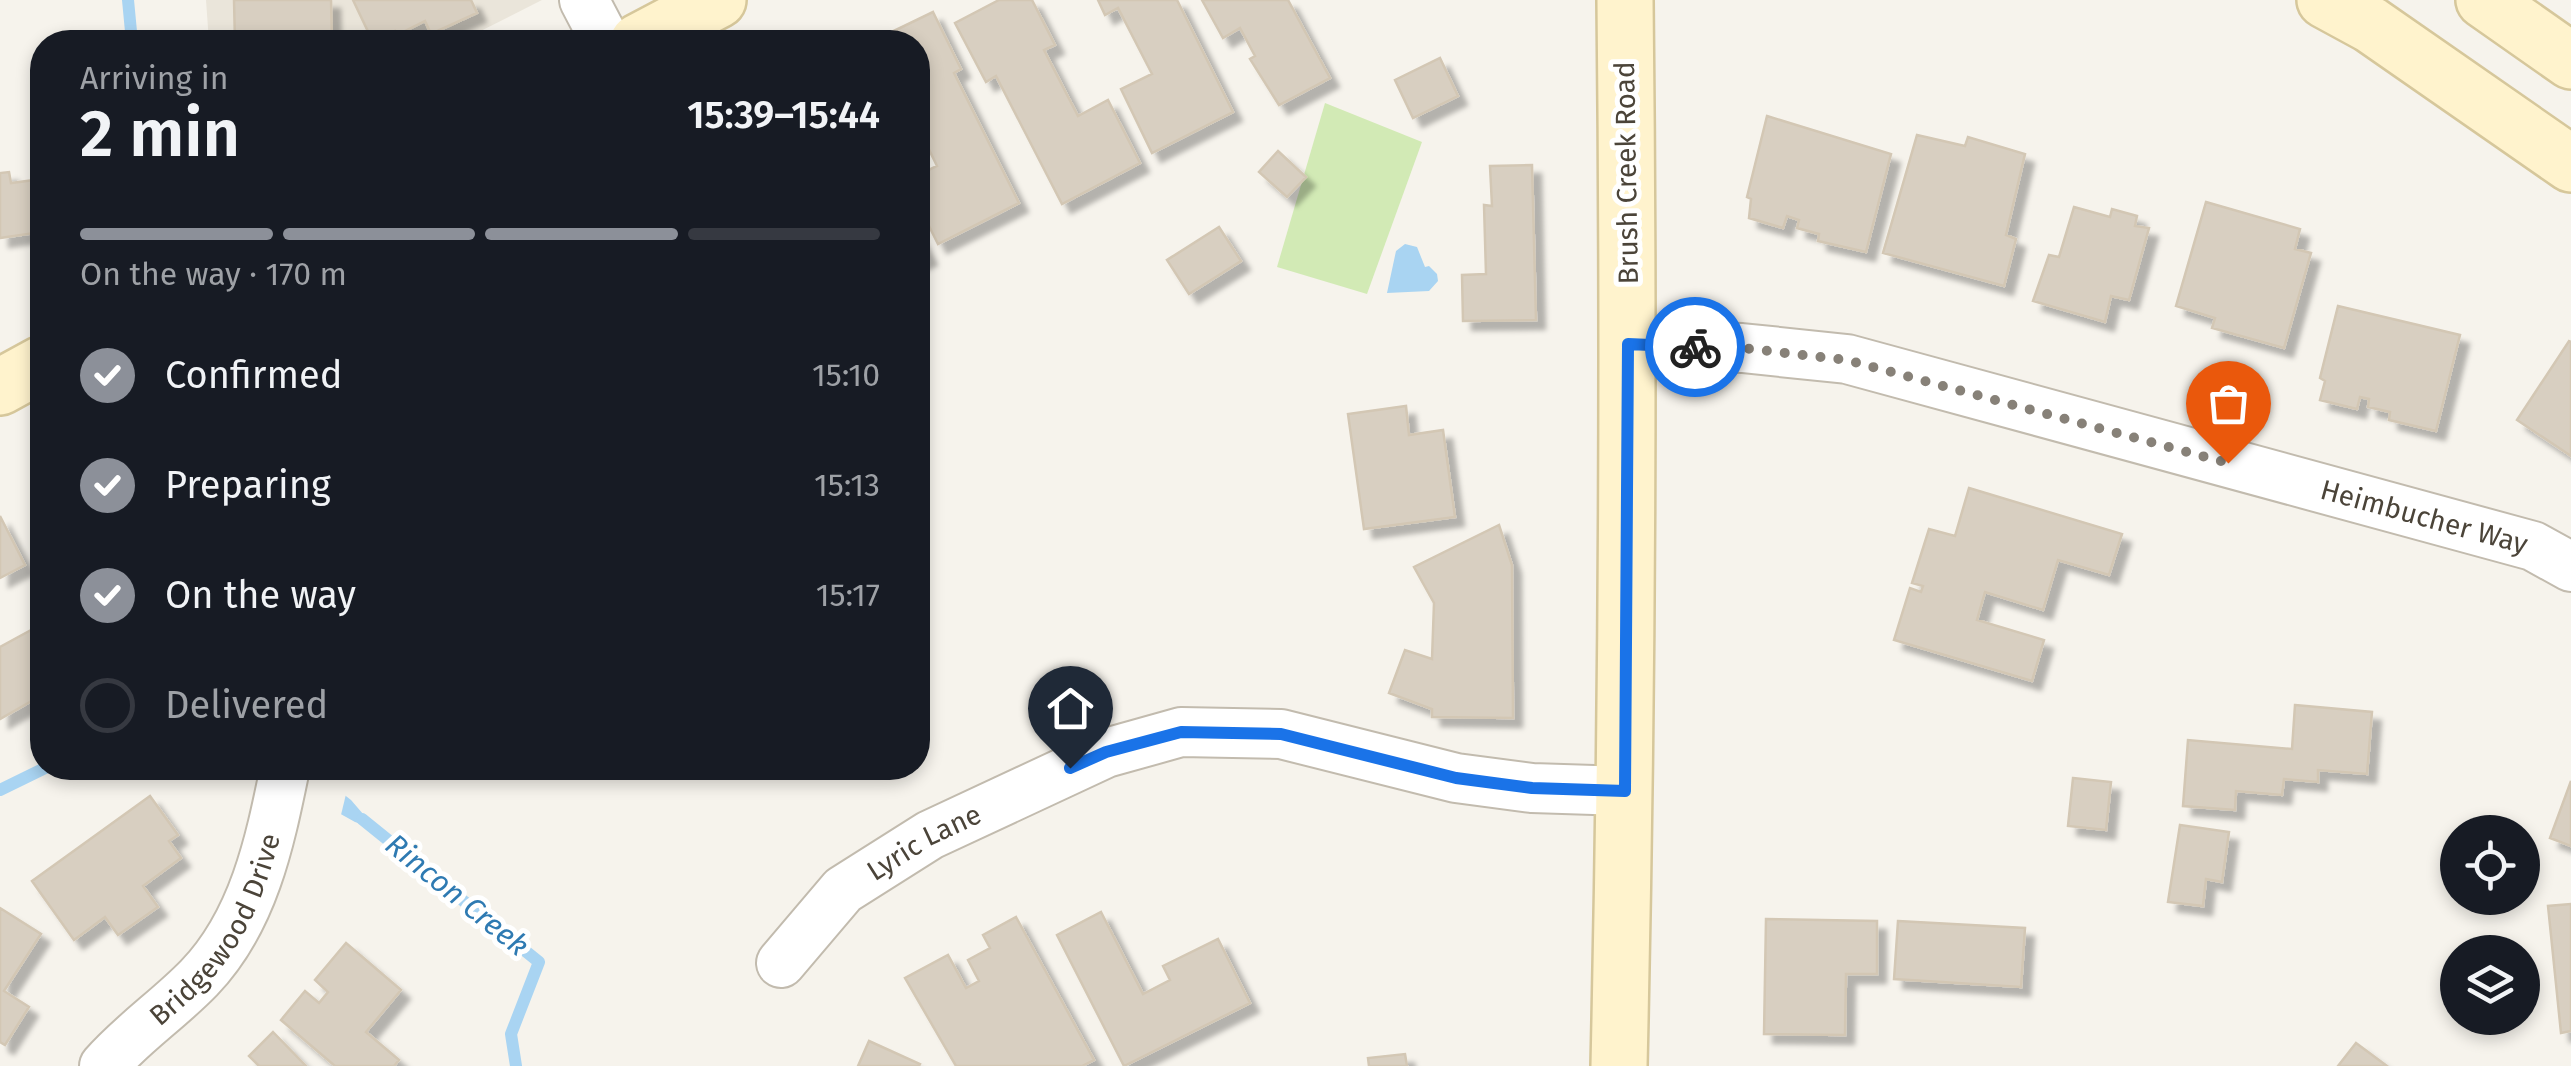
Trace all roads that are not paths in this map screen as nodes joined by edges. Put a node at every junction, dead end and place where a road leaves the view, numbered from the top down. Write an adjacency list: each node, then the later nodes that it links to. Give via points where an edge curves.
1 (584, 0): 6 (street)
2 (718, 0): 7 (street)
3 (1625, 0): 10 (street, Brush Creek Road)
4 (2325, 0): 9 (street)
5 (2484, 0): 8 (street)
6 (600, 30)
7 (661, 30)
8 (2571, 61)
9 (2571, 164)
10 (1628, 344): 13 (street, Heimbucher Way, via 1847,360 2533,546); 15 (street, Brush Creek Road)
11 (30, 371): 12 (street)
12 (0, 387)
13 (2571, 567)
14 (283, 780): 17 (street, Bridgewood Drive, via 252,891 222,950)
15 (1625, 791): 16 (street, Lyric Lane, via 1456,778 1281,734 1181,732 1106,752 930,834 843,890); 18 (street, Brush Creek Road)
16 (781, 963)
17 (104, 1066)
18 (1618, 1066)

